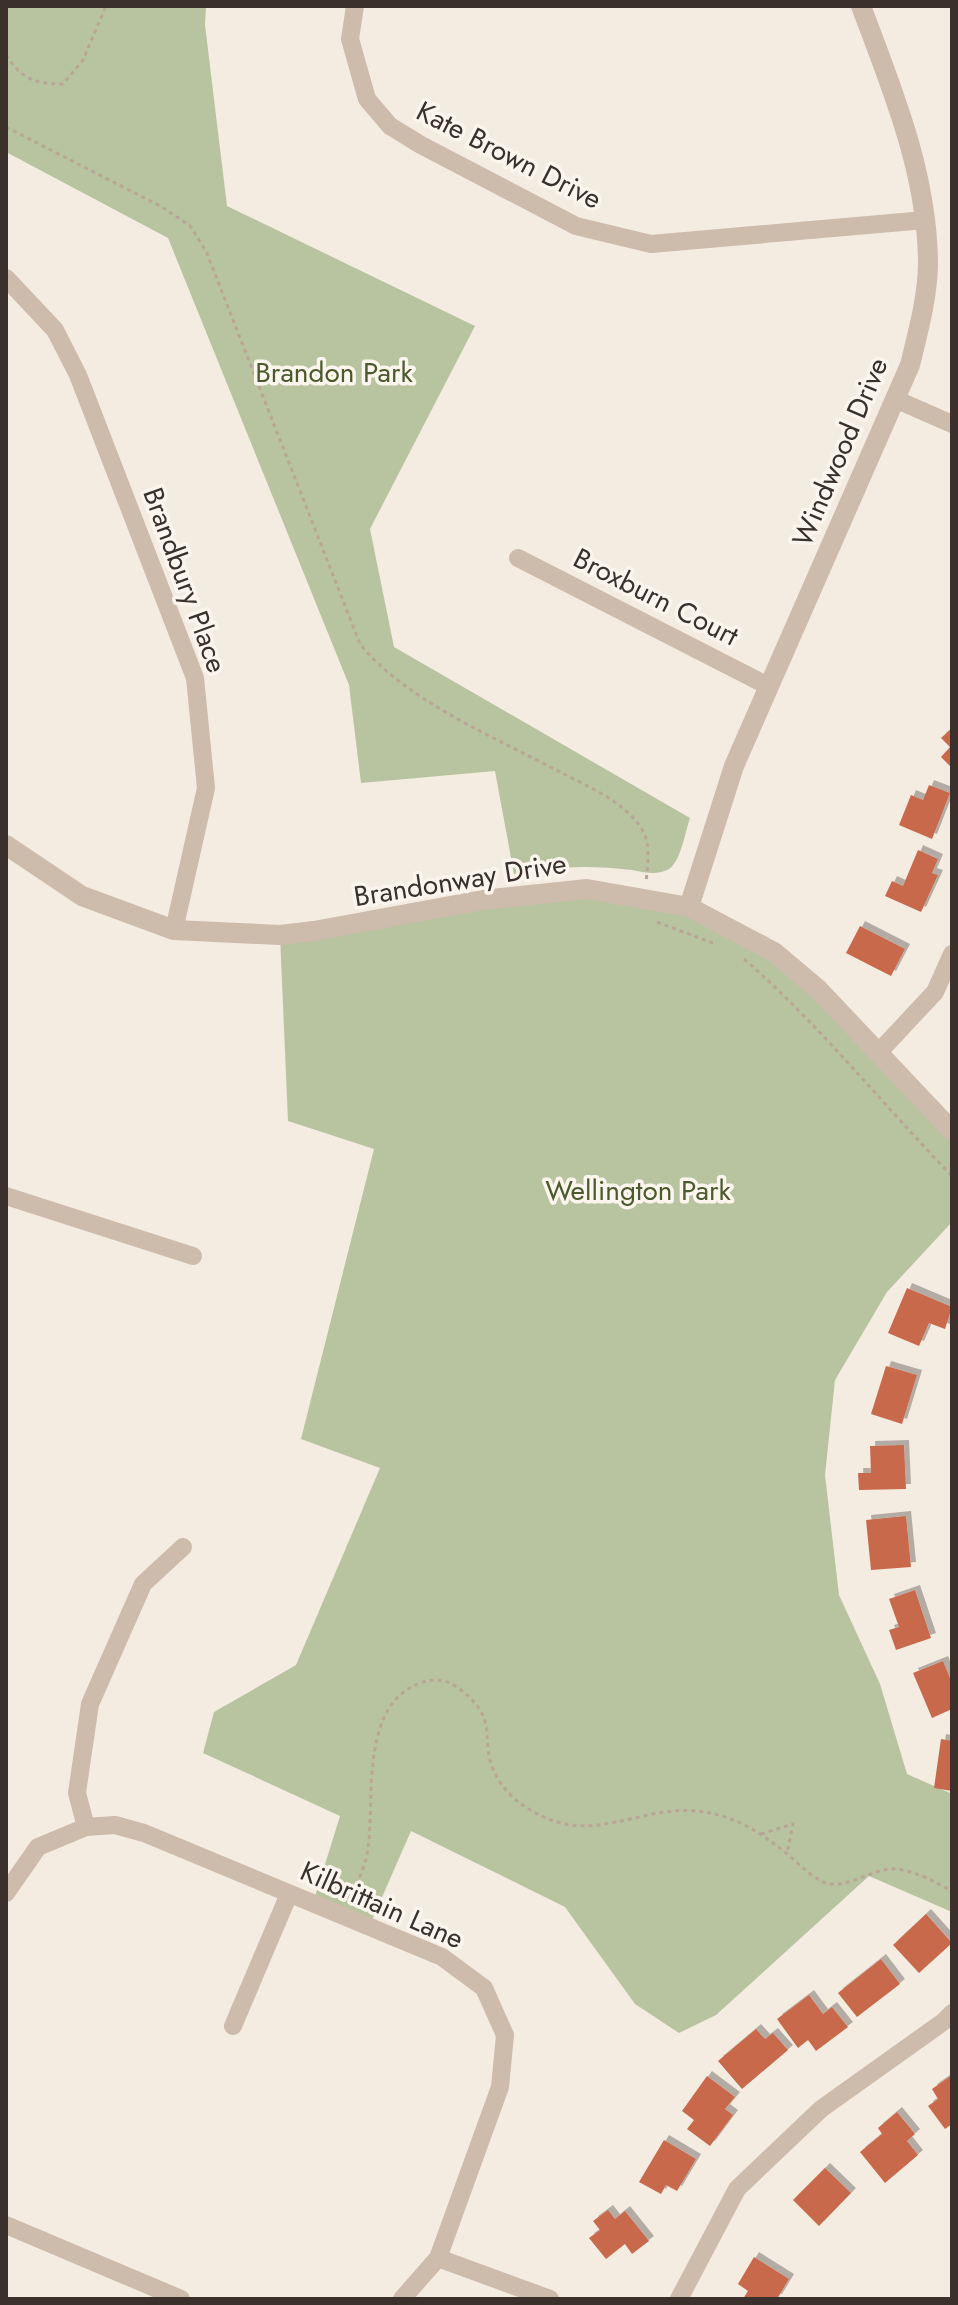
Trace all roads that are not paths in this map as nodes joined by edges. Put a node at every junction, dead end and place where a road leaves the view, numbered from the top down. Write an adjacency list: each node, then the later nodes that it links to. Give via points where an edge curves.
1 (355, 6): 3 (street, Kate Brown Drive, via 350,39 367,99 390,126 576,226 651,244)
2 (866, 7): 3 (street, Windwood Drive, via 917,170)
3 (925, 220): 5 (street, Windwood Drive, via 928,265 921,318)
4 (6, 278): 11 (street, Brandbury Place, via 55,330 78,375 195,678 206,788)
5 (895, 399): 6 (street); 8 (street, Windwood Drive)
6 (952, 424)
7 (518, 558): 8 (street, Broxburn Court)
8 (768, 686): 10 (street, Windwood Drive, via 734,766)
9 (6, 845): 11 (street, Brandonway Drive, via 82,896)
10 (689, 907): 11 (street, Brandonway Drive, via 587,889 483,900 280,935); 13 (street, Brandonway Drive, via 774,952 819,990)
11 (174, 930)
12 (952, 954): 13 (street, via 935,992)
13 (878, 1053): 14 (street, Brandonway Drive)
14 (952, 1131)
15 (6, 1196): 16 (street)
16 (193, 1256)
17 (183, 1547): 18 (street, via 143,1584 90,1704 77,1793)
18 (86, 1827): 19 (street, Kilbrittain Lane, via 38,1847); 20 (street, Kilbrittain Lane, via 115,1825 144,1833)
19 (6, 1893)
20 (289, 1894): 22 (street); 24 (street, Kilbrittain Lane, via 442,1957 484,1988 505,2035 500,2087)
21 (952, 2013): 28 (street, via 821,2109 737,2189)
22 (233, 2026)
23 (6, 2225): 25 (street)
24 (438, 2258): 26 (street); 27 (street)
25 (181, 2299)
26 (402, 2299)
27 (550, 2299)
28 (679, 2299)

